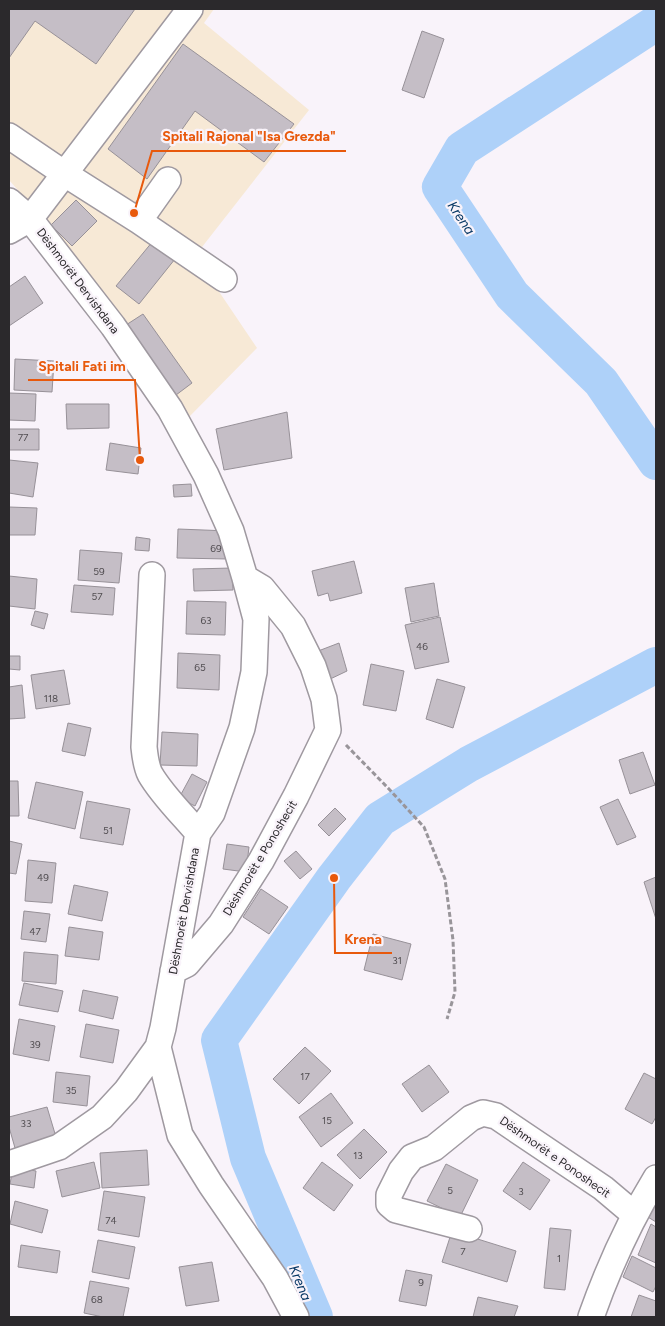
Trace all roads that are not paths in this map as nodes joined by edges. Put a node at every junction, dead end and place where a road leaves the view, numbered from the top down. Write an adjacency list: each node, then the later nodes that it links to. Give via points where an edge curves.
1 (190, 9): 3 (street)
2 (9, 136): 3 (street)
3 (65, 174): 6 (street); 7 (street)
4 (168, 180): 7 (street)
5 (9, 201): 6 (street, Dëshmorët Dervishdana)
6 (30, 219): 8 (street); 11 (street, Dëshmorët Dervishdana, via 113,326 170,409 206,475 231,531)
7 (139, 221): 9 (street)
8 (9, 231)
9 (224, 279)
10 (152, 575): 12 (street, via 145,761 158,785)
11 (245, 578): 12 (street, Dëshmorët Dervishdana, via 256,619 254,672 242,728 212,813); 13 (street, Dëshmorët e Ponoshecit, via 262,588 293,626 314,666 324,699 328,730 287,813 226,916 187,964)
12 (198, 833): 13 (street, Dëshmorët Dervishdana)
13 (173, 971): 14 (street, Dëshmorët Dervishdana)
14 (158, 1047): 15 (street, Dëshmorët Dervishdana, via 102,1118 59,1147); 19 (street, Dëshmorët Dervishdana, via 180,1135)
15 (9, 1164)
16 (656, 1178): 17 (street)
17 (635, 1215): 18 (street, Dëshmorët e Ponoshecit, via 603,1188 496,1116 483,1113 471,1118 434,1148 412,1157 389,1195 389,1204 396,1210); 20 (street)
18 (469, 1228)
19 (296, 1317)
20 (591, 1317)

